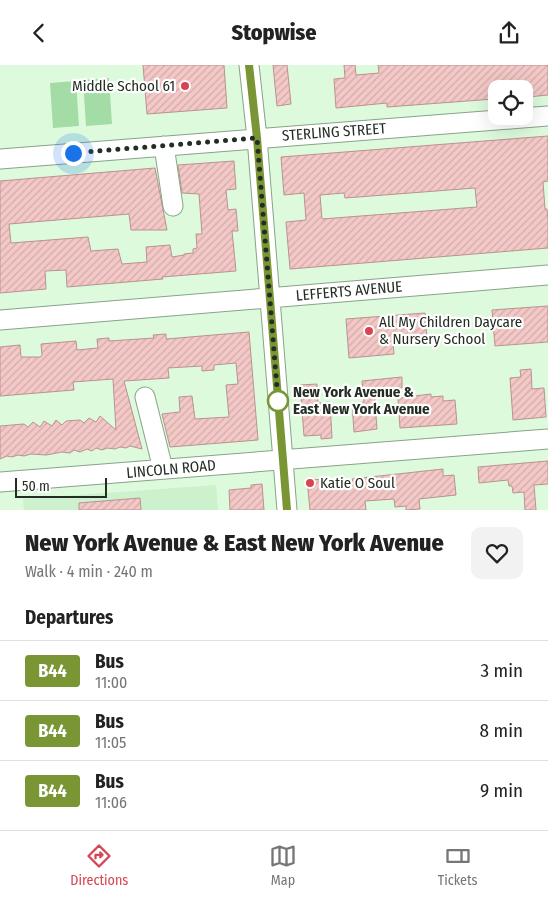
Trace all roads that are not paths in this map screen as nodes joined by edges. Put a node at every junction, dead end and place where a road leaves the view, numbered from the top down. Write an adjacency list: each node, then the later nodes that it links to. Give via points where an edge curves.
1 (249, 65): 3 (street)
2 (548, 116): 3 (street, STERLING STREET)
3 (257, 138): 4 (street, STERLING STREET); 8 (street)
4 (164, 146): 5 (street, STERLING STREET); 6 (street)
5 (0, 159)
6 (172, 206)
7 (548, 275): 8 (street, LEFFERTS AVENUE)
8 (270, 298): 9 (street, LEFFERTS AVENUE); 12 (street)
9 (0, 319)
10 (145, 397): 13 (street)
11 (548, 439): 12 (street, LINCOLN ROAD)
12 (283, 460): 13 (street, LINCOLN ROAD); 15 (street)
13 (163, 469): 14 (street, LINCOLN ROAD)
14 (0, 482)
15 (287, 510)

